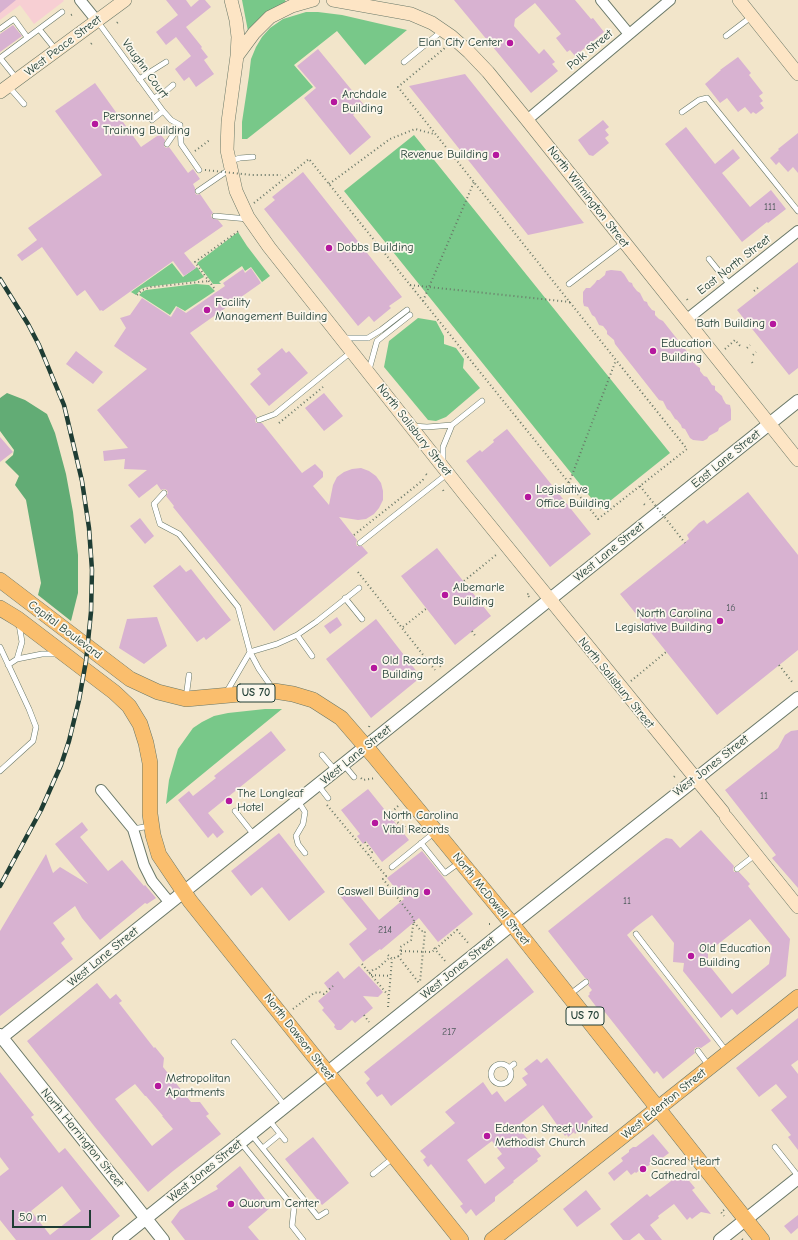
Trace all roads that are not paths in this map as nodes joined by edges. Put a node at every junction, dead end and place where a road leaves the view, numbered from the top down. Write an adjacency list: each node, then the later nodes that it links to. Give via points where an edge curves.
1 (80, 0): 11 (street)
2 (125, 0): 11 (main road, West Peace Street)
3 (231, 0): 19 (main road, North Salisbury Street)
4 (313, 0): 19 (main road, via 292,6 270,17 254,33)
5 (333, 0): 14 (main road, North Wilmington Street, via 411,14)
6 (601, 0): 15 (street)
7 (670, 0): 15 (street, Polk Street)
8 (739, 0): 10 (main road)
9 (62, 12): 13 (lane)
10 (751, 16): 17 (lane); 23 (main road)
11 (97, 21): 18 (main road, West Peace Street); 24 (lane, Vaughn Court)
12 (0, 29): 16 (lane, via 14,19)
13 (39, 29): 16 (lane); 18 (lane)
14 (443, 30): 22 (lane); 32 (main road, North Wilmington Street, via 488,72)
15 (629, 34): 32 (street, Polk Street)
16 (28, 36): 20 (lane, via 14,44)
17 (726, 36)
18 (56, 51): 26 (main road, West Peace Street)
19 (238, 56): 36 (main road, North Salisbury Street, via 228,122 227,150)
20 (0, 58): 26 (lane)
21 (166, 62): 24 (lane)
22 (404, 62)
23 (798, 74)
24 (139, 79): 27 (lane, Vaughn Court)
25 (173, 85): 27 (lane)
26 (9, 86): 28 (lane)
27 (154, 98): 29 (lane, Vaughn Court)
28 (24, 104)
29 (163, 111): 31 (lane); 33 (lane, Vaughn Court)
30 (682, 112): 39 (lane, via 699,100 707,98)
31 (152, 120)
32 (527, 120): 43 (main road, North Wilmington Street)
33 (180, 125): 34 (lane); 37 (lane, via 181,144)
34 (167, 144)
35 (253, 157): 36 (lane, via 240,158)
36 (230, 165): 38 (lane); 41 (main road, North Salisbury Street, via 236,191)
37 (200, 170)
38 (198, 191)
39 (798, 211)
40 (215, 216): 41 (lane)
41 (250, 219): 50 (main road, North Salisbury Street)
42 (797, 233): 46 (street, East North Street)
43 (624, 242): 45 (lane); 49 (main road, North Wilmington Street)
44 (709, 258): 46 (lane)
45 (569, 284)
46 (730, 285): 49 (street, East North Street)
47 (407, 310): 50 (lane, via 368,338)
48 (410, 315): 52 (lane, via 377,341)
49 (686, 320): 56 (main road, North Wilmington Street)
50 (341, 338): 51 (main road, North Salisbury Street)
51 (351, 351): 52 (main road, North Salisbury Street); 55 (lane, via 275,414)
52 (368, 373): 58 (main road, North Salisbury Street)
53 (482, 401): 57 (lane)
54 (798, 401): 56 (street, East Lane Street)
55 (259, 420)
56 (769, 424): 59 (main road, North Wilmington Street); 62 (street, East Lane Street)
57 (452, 425): 58 (lane, via 427,428); 60 (lane, via 443,446)
58 (410, 426): 60 (main road, North Salisbury Street)
59 (798, 460)
60 (445, 470): 63 (lane); 68 (main road, North Salisbury Street)
61 (164, 493): 74 (lane, via 154,504 160,524 179,534 238,607)
62 (654, 516): 68 (street, West Lane Street)
63 (360, 543)
64 (0, 577): 65 (main road, Capital Boulevard)
65 (6, 585): 80 (main road, Capital Boulevard / US 70)
66 (359, 588): 67 (lane)
67 (345, 598): 71 (lane); 72 (lane)
68 (549, 600): 86 (street, West Lane Street); 91 (main road, North Salisbury Street)
69 (0, 608): 70 (main road, Capital Boulevard)
70 (18, 619): 75 (main road, Capital Boulevard); 77 (lane, via 22,642)
71 (362, 619)
72 (297, 635): 74 (lane, via 278,644); 76 (lane)
73 (0, 646): 78 (lane)
74 (250, 652): 81 (lane); 83 (lane)
75 (62, 654): 77 (lane, via 42,654); 82 (main road, Capital Boulevard)
76 (312, 656)
77 (17, 659): 78 (lane)
78 (8, 665): 89 (lane, via 36,727 33,741)
79 (189, 675): 85 (lane)
80 (130, 679): 85 (main road, North McDowell Street / US 70, via 158,692)
81 (274, 691): 83 (main road, North McDowell Street / US 70); 86 (main road, North McDowell Street / US 70, via 313,700 341,718)
82 (114, 692): 97 (main road, North Dawson Street, via 129,706 140,724 146,744 150,763)
83 (224, 695): 85 (main road, North McDowell Street / US 70)
84 (798, 698): 91 (street, West Jones Street)
85 (186, 699)
86 (366, 746): 88 (street, West Lane Street); 99 (main road, North McDowell Street / US 70)
87 (322, 755): 88 (lane)
88 (340, 768): 90 (lane); 92 (street, West Lane Street)
89 (0, 771)
90 (354, 778)
91 (695, 778): 103 (main road, North Salisbury Street); 110 (street, West Jones Street)
92 (318, 785): 94 (lane); 95 (street, West Lane Street)
93 (101, 790): 98 (street)
94 (326, 800)
95 (298, 801): 100 (street, West Lane Street); 102 (lane, via 305,812 303,824 296,836)
96 (235, 811): 100 (lane)
97 (151, 826): 98 (lane); 107 (main road, North Dawson Street, via 159,855)
98 (133, 829): 108 (street, via 144,865 152,881)
99 (436, 832): 101 (lane); 104 (main road, North McDowell Street / US 70)
100 (254, 836): 107 (street, West Lane Street)
101 (421, 843): 104 (lane, via 445,873); 105 (lane)
102 (305, 853)
103 (756, 854): 106 (lane); 109 (main road, North Salisbury Street)
104 (460, 862): 110 (main road, North McDowell Street / US 70)
105 (392, 867)
106 (737, 869)
107 (184, 892): 108 (street, West Lane Street); 123 (main road, North Dawson Street)
108 (170, 903): 115 (street, West Lane Street)
109 (798, 907)
110 (512, 924): 113 (main road, North McDowell Street / US 70); 123 (street, West Jones Street)
111 (636, 934): 118 (lane)
112 (586, 982): 113 (lane)
113 (569, 995): 126 (main road, North McDowell Street / US 70)
114 (798, 997): 118 (main road, West Edenton Street)
115 (1, 1036): 138 (street, North Harrington Street)
116 (234, 1042): 125 (lane)
117 (698, 1051): 121 (lane)
118 (728, 1053): 121 (main road, West Edenton Street)
119 (514, 1064): 122 (lane)
120 (487, 1066): 124 (lane)
121 (710, 1067): 126 (main road, West Edenton Street)
122 (509, 1068): 124 (lane, via 503,1064 497,1065 492,1071); 124 (lane, via 511,1075 506,1083 496,1083)
123 (327, 1073): 125 (street, West Jones Street); 134 (main road, North Dawson Street)
124 (492, 1077)
125 (286, 1107): 127 (street, West Jones Street)
126 (658, 1108): 139 (main road, North McDowell Street / US 70); 144 (main road, West Edenton Street)
127 (269, 1120): 128 (street, West Jones Street); 129 (lane)
128 (251, 1134): 131 (street, West Jones Street); 133 (lane)
129 (280, 1134): 130 (lane); 133 (lane)
130 (285, 1140)
131 (240, 1143): 138 (street, West Jones Street); 142 (lane, via 294,1208 292,1226)
132 (775, 1147): 136 (lane)
133 (263, 1148): 137 (lane, via 318,1217)
134 (395, 1157): 135 (lane); 143 (main road, North Dawson Street)
135 (373, 1174)
136 (798, 1177): 139 (street)
137 (326, 1212)
138 (146, 1219): 140 (street, West Jones Street); 141 (street, North Harrington Street)
139 (746, 1219): 145 (street); 146 (main road, US 70)
140 (119, 1240)
141 (164, 1240)
142 (303, 1240)
143 (461, 1240)
144 (492, 1240)
145 (720, 1240)
146 (762, 1240)

